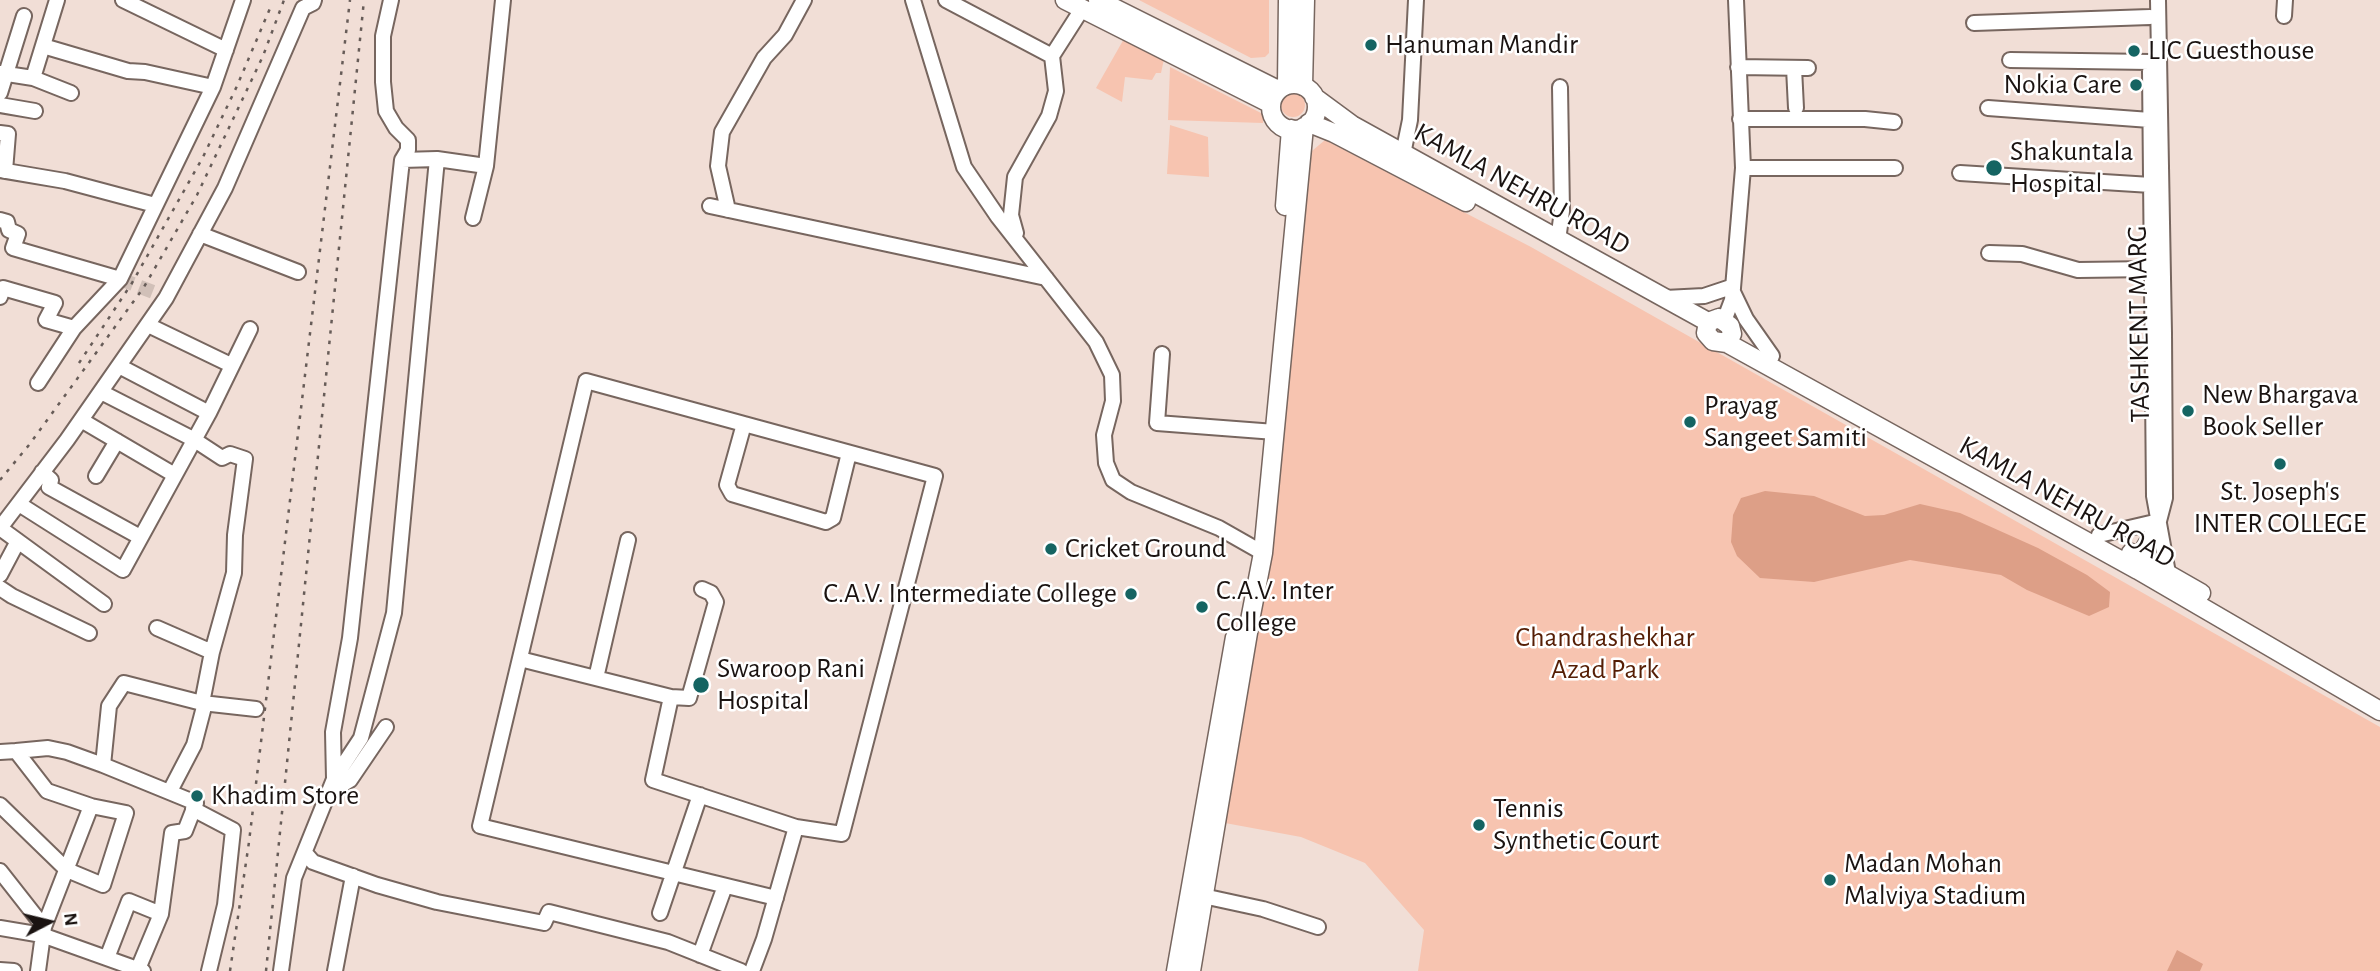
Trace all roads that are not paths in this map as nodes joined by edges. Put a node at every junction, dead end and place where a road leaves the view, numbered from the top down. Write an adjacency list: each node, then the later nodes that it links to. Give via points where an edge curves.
1 (57, 0): 24 (street)
2 (123, 0): 25 (street)
3 (243, 0): 25 (street)
4 (314, 0): 60 (street, via 303,9 226,187)
5 (391, 0): 48 (street, via 383,36 383,82 386,111 408,140)
6 (503, 0): 49 (street)
7 (804, 0): 57 (street, via 722,132 718,166)
8 (914, 0): 62 (street, via 964,167)
9 (946, 0): 26 (street)
10 (1065, 0): 19 (main road, KAMLA NEHRU ROAD)
11 (1098, 0): 34 (main road, KAMLA NEHRU ROAD)
12 (1288, 0): 34 (main road)
13 (1305, 0): 34 (main road)
14 (1416, 0): 46 (street, via 1410,120)
15 (1736, 0): 29 (street)
16 (2149, 0): 22 (street, TASHKENT MARG)
17 (2158, 0): 92 (street, TASHKENT MARG, via 2165,498)
18 (2285, 0): 21 (street)
19 (1082, 9): 26 (street); 34 (main road, KAMLA NEHRU ROAD)
20 (24, 16): 30 (street)
21 (2284, 16)
22 (2150, 17): 23 (street); 28 (street, TASHKENT MARG)
23 (1975, 23)
24 (43, 46): 31 (street); 32 (street, via 128,71)
25 (226, 50): 32 (street)
26 (1052, 56): 62 (street, via 1056,91 1049,116 1016,177 1011,215)
27 (2010, 60): 28 (street)
28 (2150, 62): 42 (street, TASHKENT MARG)
29 (1738, 67): 38 (street, via 1801,68); 41 (street)
30 (3, 74): 31 (street); 35 (street)
31 (33, 78): 36 (street)
32 (214, 87): 55 (street)
33 (1560, 87): 61 (street, via 1562,211)
34 (1291, 92): 44 (main road, via 1316,113); 44 (main road, via 1274,117 1278,123); 46 (main road, KAMLA NEHRU ROAD)
35 (0, 93)
36 (72, 93)
37 (0, 104): 40 (street)
38 (1796, 108)
39 (1988, 108): 42 (street)
40 (35, 111)
41 (1740, 119): 43 (street); 50 (street)
42 (2150, 120): 54 (street, TASHKENT MARG)
43 (1894, 122)
44 (1302, 126): 73 (main road, KAMLA NEHRU ROAD, via 1334,133); 84 (main road)
45 (0, 133): 52 (street, via 8,134)
46 (1403, 154): 61 (main road, KAMLA NEHRU ROAD)
47 (437, 159): 48 (street); 49 (street); 119 (street, via 394,613 361,738)
48 (402, 160): 119 (street, via 350,638 333,732)
49 (486, 166): 58 (street)
50 (1743, 168): 51 (street); 68 (street)
51 (1895, 169)
52 (2, 170): 55 (street)
53 (1960, 173): 54 (street)
54 (2151, 185): 64 (street, TASHKENT MARG)
55 (155, 205): 67 (street)
56 (710, 206): 57 (street)
57 (728, 210): 66 (street)
58 (473, 218)
59 (0, 220): 67 (street, via 18,234 13,248)
60 (200, 234): 65 (street); 71 (street)
61 (1558, 240): 70 (main road, KAMLA NEHRU ROAD)
62 (1019, 243): 66 (street)
63 (1989, 253): 64 (street, via 2022,254 2078,270)
64 (2152, 270): 92 (street, TASHKENT MARG, via 2154,496)
65 (298, 272)
66 (1046, 278): 98 (street, via 1096,342 1112,374 1112,401 1104,435 1106,463 1113,480)
67 (120, 279): 72 (street)
68 (1731, 287): 70 (street, via 1704,296); 73 (street, via 1717,310); 76 (street, via 1745,319)
69 (0, 298): 72 (street, via 3,288 55,303 46,320)
70 (1665, 298): 73 (main road, KAMLA NEHRU ROAD)
71 (148, 325): 77 (street); 78 (street)
72 (74, 328): 79 (street)
73 (1719, 328): 76 (main road, KAMLA NEHRU ROAD); 99 (main road, KAMLA NEHRU ROAD)
74 (250, 329): 77 (street)
75 (1161, 354): 84 (street, via 1157,423)
76 (1772, 356): 94 (main road, KAMLA NEHRU ROAD)
77 (231, 365): 81 (street)
78 (119, 366): 80 (street); 81 (street)
79 (38, 383)
80 (101, 392): 82 (street); 85 (street)
81 (209, 413): 85 (street)
82 (81, 420): 86 (street); 88 (street)
83 (744, 424): 87 (street); 87 (street, via 727,485 732,494 826,522 833,518); 108 (street, via 586,381)
84 (1270, 431): 98 (main road)
85 (193, 439): 89 (street); 107 (street, via 222,458 230,454 245,458 234,573)
86 (117, 441): 89 (street); 90 (street)
87 (849, 453): 125 (street, via 935,476 842,834)
88 (42, 472): 91 (street); 95 (street, via 51,480 49,487)
89 (173, 474): 95 (street)
90 (96, 476)
91 (19, 504): 93 (street); 95 (street, via 122,570)
92 (2159, 520): 94 (street); 99 (street, TASHKENT MARG); 100 (street)
93 (0, 528): 97 (street)
94 (2099, 535): 99 (main road, KAMLA NEHRU ROAD)
95 (140, 537)
96 (628, 540): 109 (street)
97 (18, 541): 101 (street); 104 (street)
98 (1258, 550): 134 (main road); 152 (main road)
99 (2134, 562): 100 (main road, KAMLA NEHRU ROAD); 114 (main road, KAMLA NEHRU ROAD)
100 (2168, 573): 111 (main road, KAMLA NEHRU ROAD)
101 (0, 575)
102 (0, 588): 106 (street)
103 (702, 589): 110 (street, via 716,601 689,698)
104 (104, 604)
105 (157, 628): 107 (street)
106 (89, 633)
107 (212, 653): 112 (street)
108 (520, 659): 109 (street); 129 (street, via 480,826)
109 (596, 678): 110 (street)
110 (671, 697): 121 (street, via 653,780)
111 (2380, 699)
112 (204, 703): 113 (street); 118 (street, via 124,683 109,706); 120 (street, via 194,745)
113 (256, 709)
114 (2380, 711)
115 (386, 727): 119 (street, via 350,780 340,786)
116 (0, 751): 117 (street)
117 (16, 751): 118 (street, via 48,748); 123 (street, via 47,791)
118 (103, 765): 120 (street)
119 (333, 782): 126 (street)
120 (170, 791): 124 (street, via 196,803)
121 (700, 795): 125 (street); 129 (street)
122 (0, 805): 127 (street)
123 (92, 806): 127 (street); 127 (street, via 125,813 103,886)
124 (193, 809): 137 (street, via 185,831 172,833); 147 (street, via 233,830 225,905)
125 (796, 827): 135 (street)
126 (305, 853): 130 (street, via 313,862); 148 (street, via 294,878)
127 (67, 870): 140 (street)
128 (0, 871): 133 (street)
129 (674, 873): 131 (street); 136 (street)
130 (353, 876): 141 (street, via 498,915 544,923 549,912 668,942); 149 (street)
131 (725, 886): 135 (street); 141 (street)
132 (0, 888): 133 (street)
133 (17, 890): 140 (street)
134 (1203, 896): 138 (street); 153 (main road)
135 (776, 898): 151 (street)
136 (660, 913)
137 (161, 914): 142 (street, via 130,901); 144 (street)
138 (1318, 927)
139 (0, 928): 140 (street)
140 (43, 931): 142 (street); 146 (street)
141 (700, 955): 150 (street)
142 (107, 958): 144 (street)
143 (0, 970): 145 (street)
144 (140, 970)
145 (13, 971)
146 (38, 971)
147 (209, 971)
148 (281, 971)
149 (335, 971)
150 (741, 971)
151 (752, 971)
152 (1176, 971)
153 (1191, 971)

